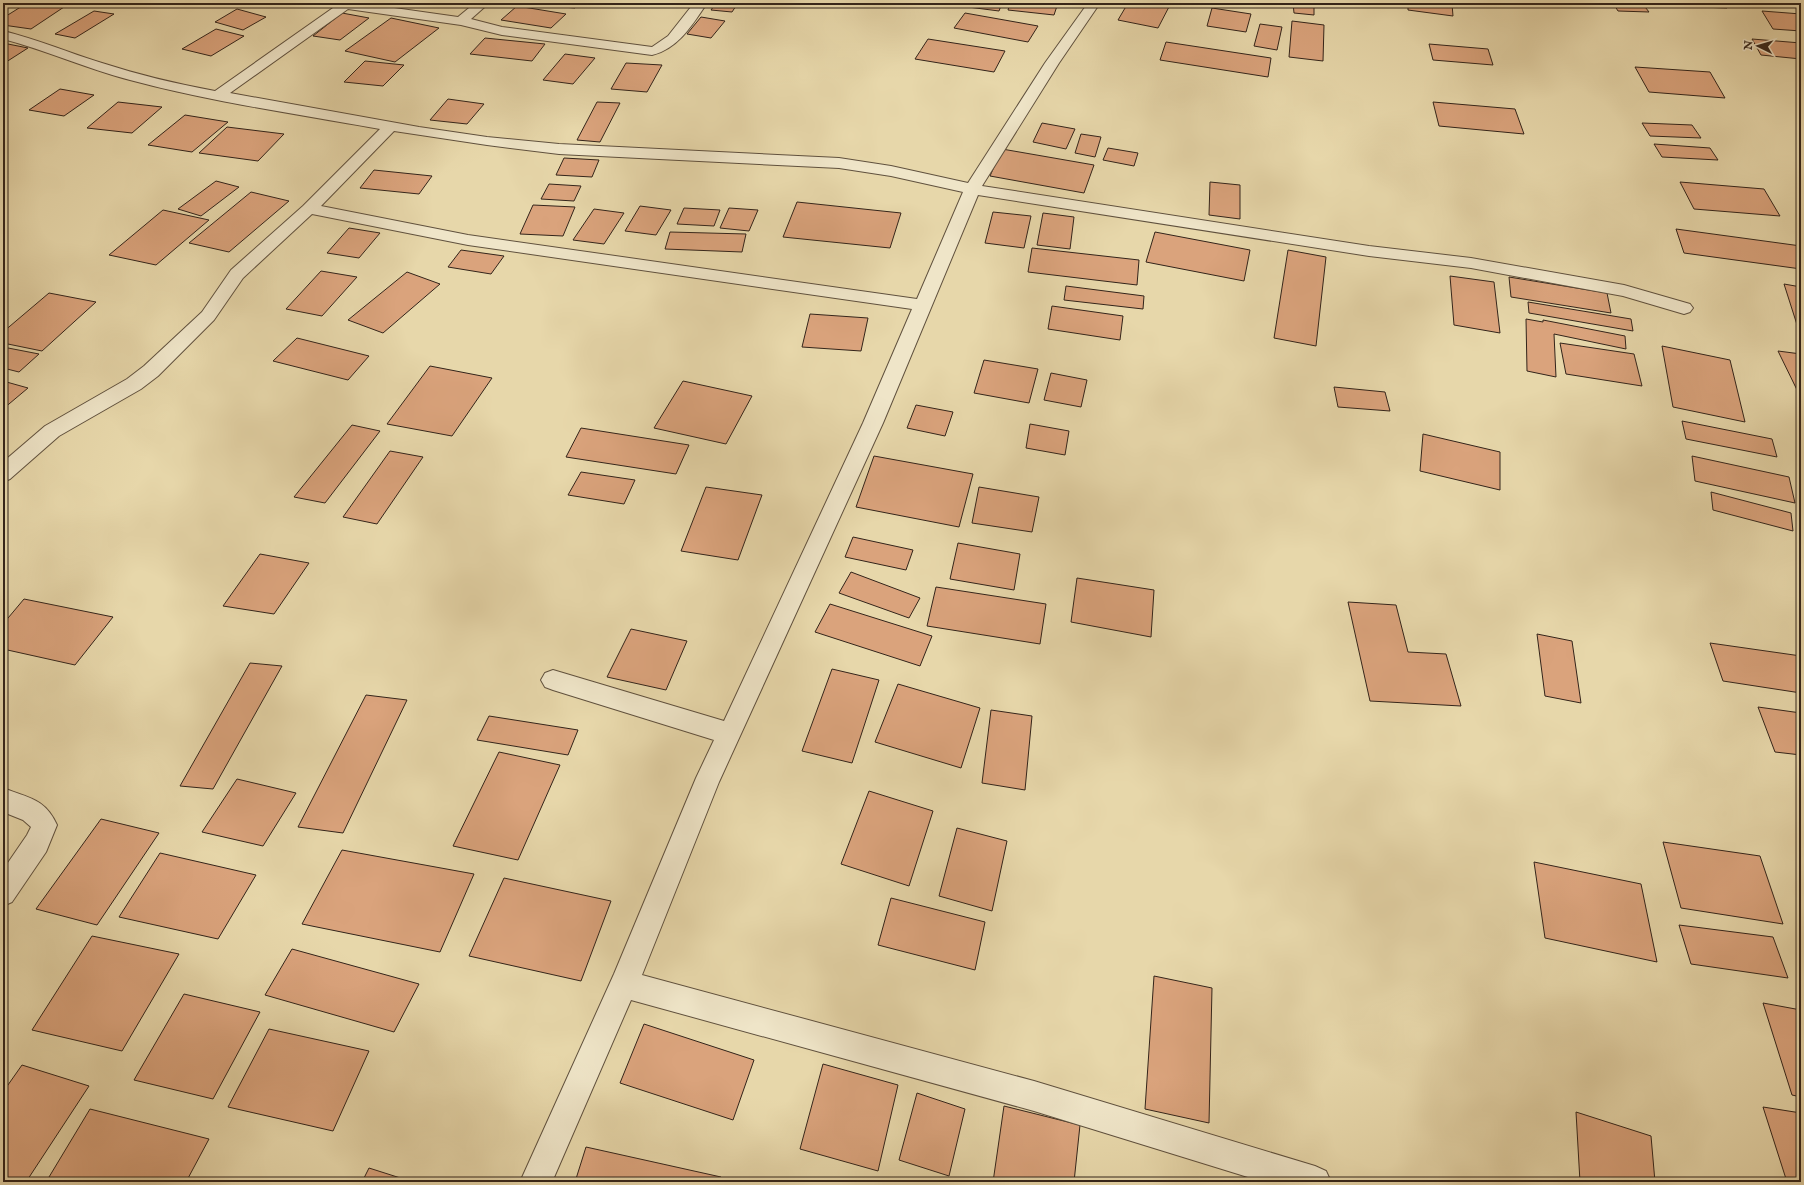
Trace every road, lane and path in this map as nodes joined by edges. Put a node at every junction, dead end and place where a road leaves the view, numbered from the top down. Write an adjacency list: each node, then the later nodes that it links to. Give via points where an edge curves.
1 (483, 3): 5 (street)
2 (701, 3): 5 (street, via 668,44 652,51 502,31)
3 (1094, 3): 9 (street, via 1052,63)
4 (348, 4): 5 (street); 7 (street)
5 (461, 21)
6 (3, 35): 7 (street, via 133,77)
7 (218, 95): 8 (street)
8 (390, 126): 9 (street, via 558,149 839,163 891,171); 10 (street)
9 (972, 189): 11 (street); 12 (street, via 1369,251 1471,263 1624,291)
10 (309, 210): 11 (street, via 468,240); 13 (street, via 237,274 208,316 151,371 134,384 52,431)
11 (922, 305): 15 (street, via 873,423)
12 (1684, 308)
13 (3, 474)
14 (553, 680): 15 (street)
15 (730, 734): 18 (street, via 708,778)
16 (3, 800): 17 (street, via 42,818 44,825 37,843)
17 (3, 893)
18 (624, 984): 19 (street); 20 (street, via 1034,1096)
19 (536, 1182)
20 (1315, 1182)

